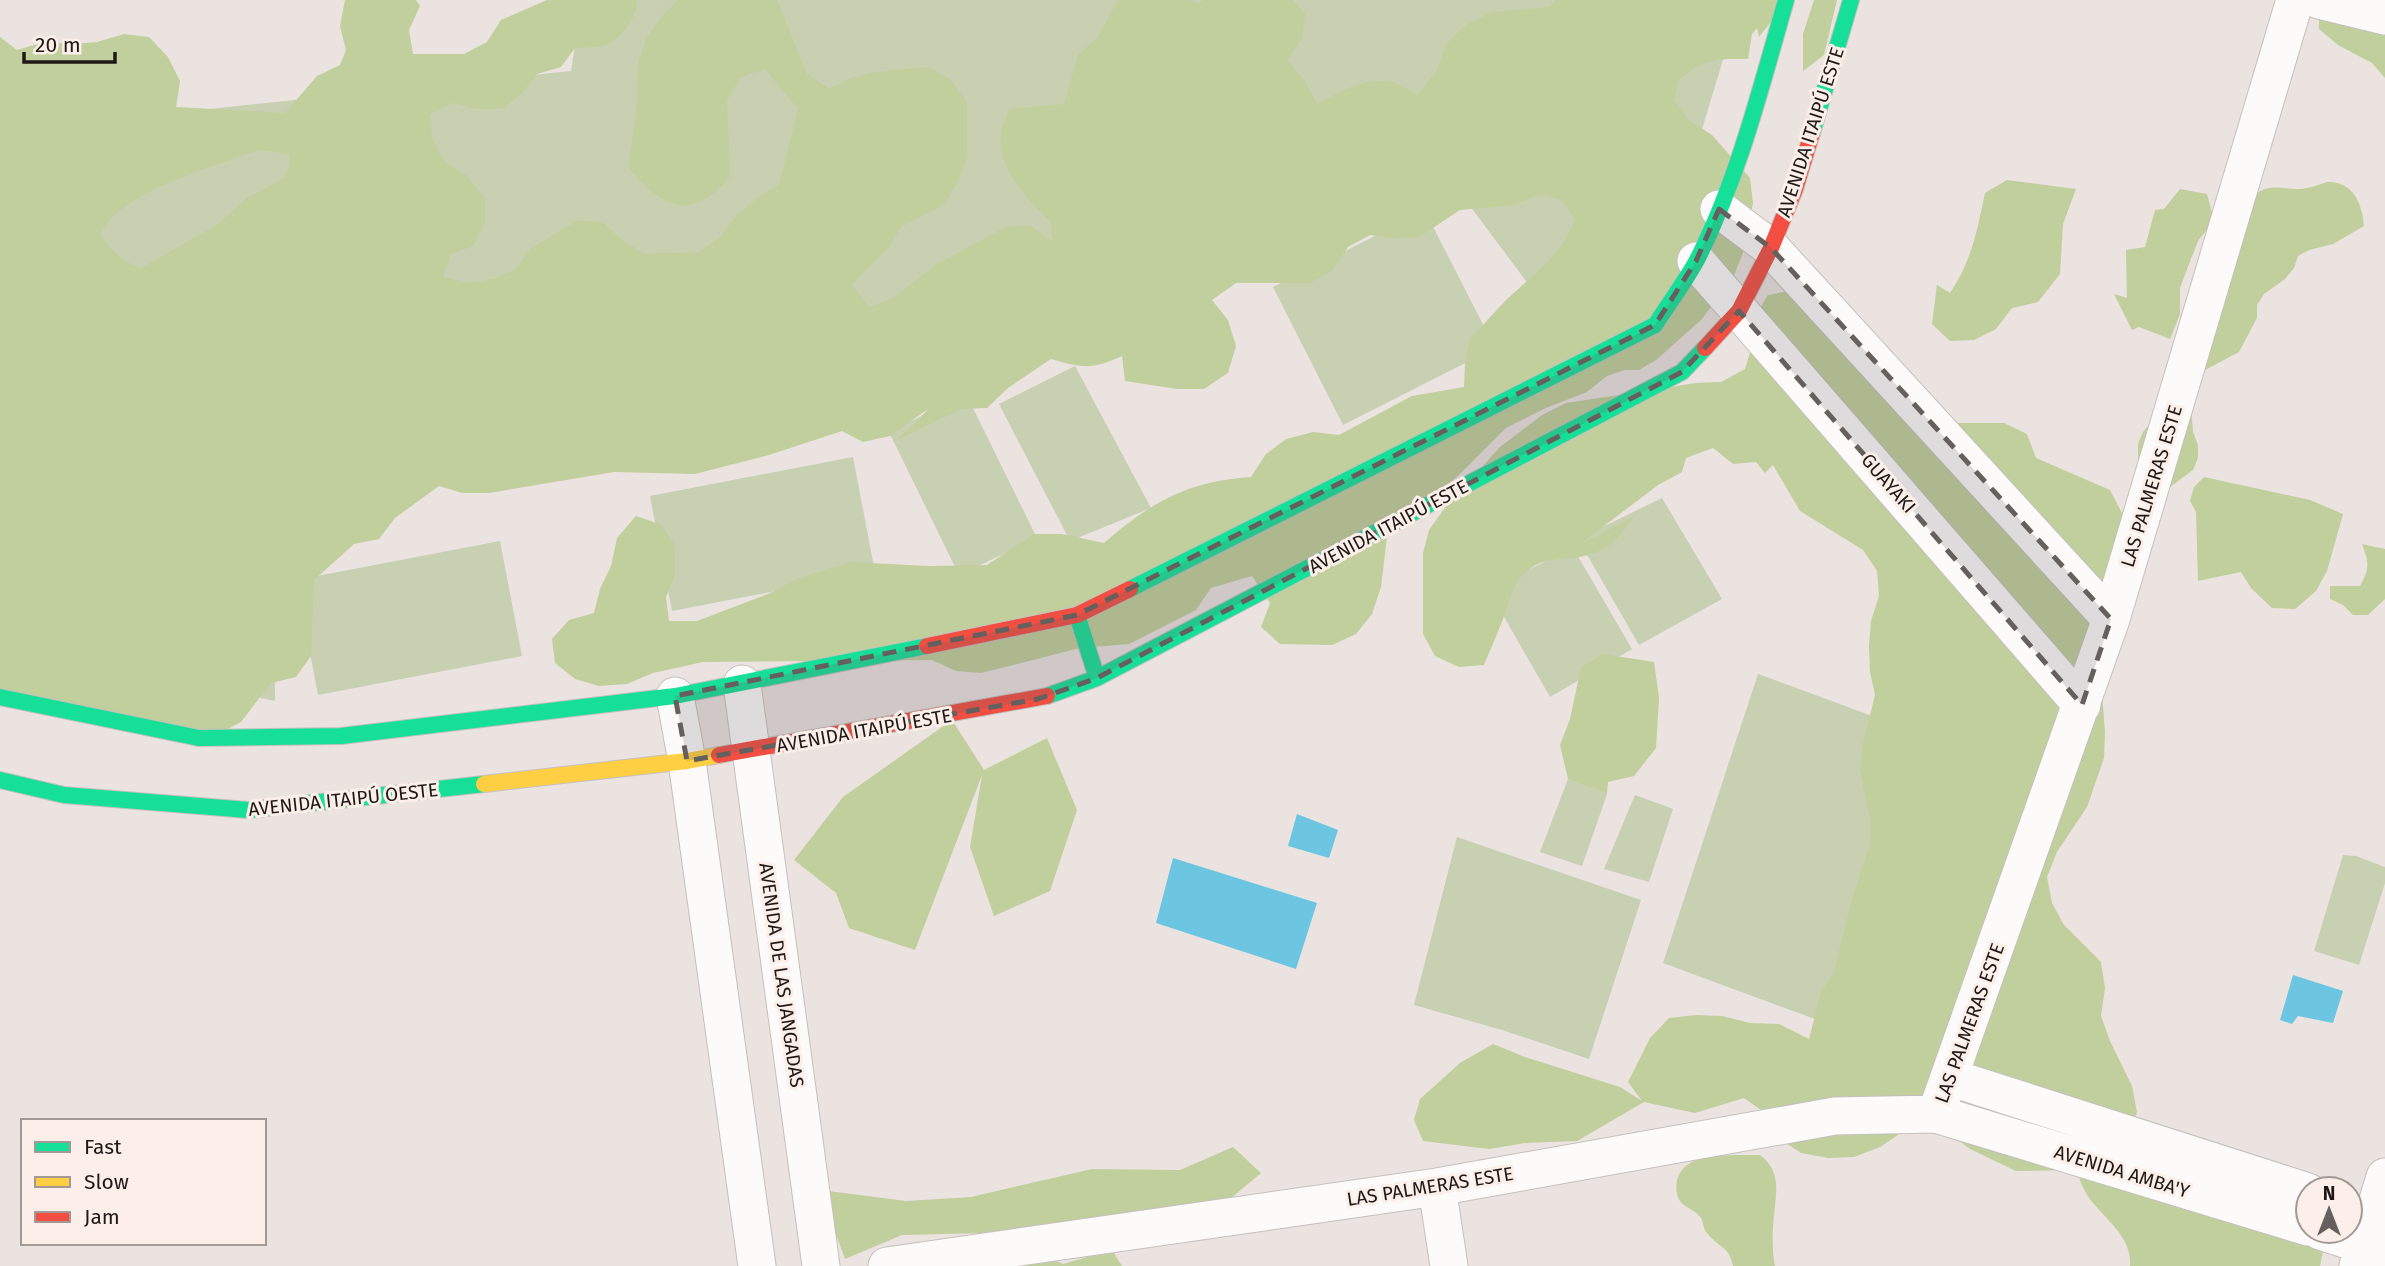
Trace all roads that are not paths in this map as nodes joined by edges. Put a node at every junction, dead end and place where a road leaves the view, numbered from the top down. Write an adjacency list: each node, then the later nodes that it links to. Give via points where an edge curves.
1 (1786, 0): 6 (street)
2 (1851, 0): 7 (street, AVENIDA ITAIPÚ ESTE, via 1795,190)
3 (2295, 0): 11 (street, LAS PALMERAS ESTE)
4 (2319, 0): 5 (street)
5 (2385, 16)
6 (1720, 209): 7 (street); 8 (street)
7 (1771, 248): 9 (street, AVENIDA ITAIPÚ ESTE); 11 (street)
8 (1696, 261): 9 (street, GUAYAKI); 10 (street, via 1654,325)
9 (1739, 311): 12 (street, AVENIDA ITAIPÚ ESTE, via 1682,372); 16 (street, GUAYAKI)
10 (1077, 615): 12 (street); 13 (street)
11 (2111, 619): 16 (street, LAS PALMERAS ESTE)
12 (1097, 678): 17 (street, AVENIDA ITAIPÚ ESTE, via 1038,699)
13 (742, 684): 14 (street); 17 (street, AVENIDA DE LAS JANGADAS)
14 (675, 696): 15 (street, via 341,736 199,738); 18 (street)
15 (0, 697)
16 (2082, 705): 20 (street, LAS PALMERAS ESTE)
17 (751, 750): 18 (street, AVENIDA ITAIPÚ ESTE); 28 (street, AVENIDA DE LAS JANGADAS)
18 (687, 761): 19 (street, AVENIDA ITAIPÚ OESTE, via 248,810 64,795); 27 (street)
19 (0, 780)
20 (1949, 1077): 21 (street, LAS PALMERAS ESTE); 24 (street, AVENIDA AMBA'Y)
21 (1936, 1114): 23 (street, LAS PALMERAS ESTE, via 1835,1116); 25 (street, AVENIDA AMBA'Y)
22 (2385, 1177): 26 (street)
23 (1437, 1187): 29 (street, LAS PALMERAS ESTE); 30 (street)
24 (2294, 1188)
25 (2294, 1223)
26 (2369, 1233)
27 (758, 1266)
28 (821, 1266)
29 (887, 1266)
30 (1449, 1266)

